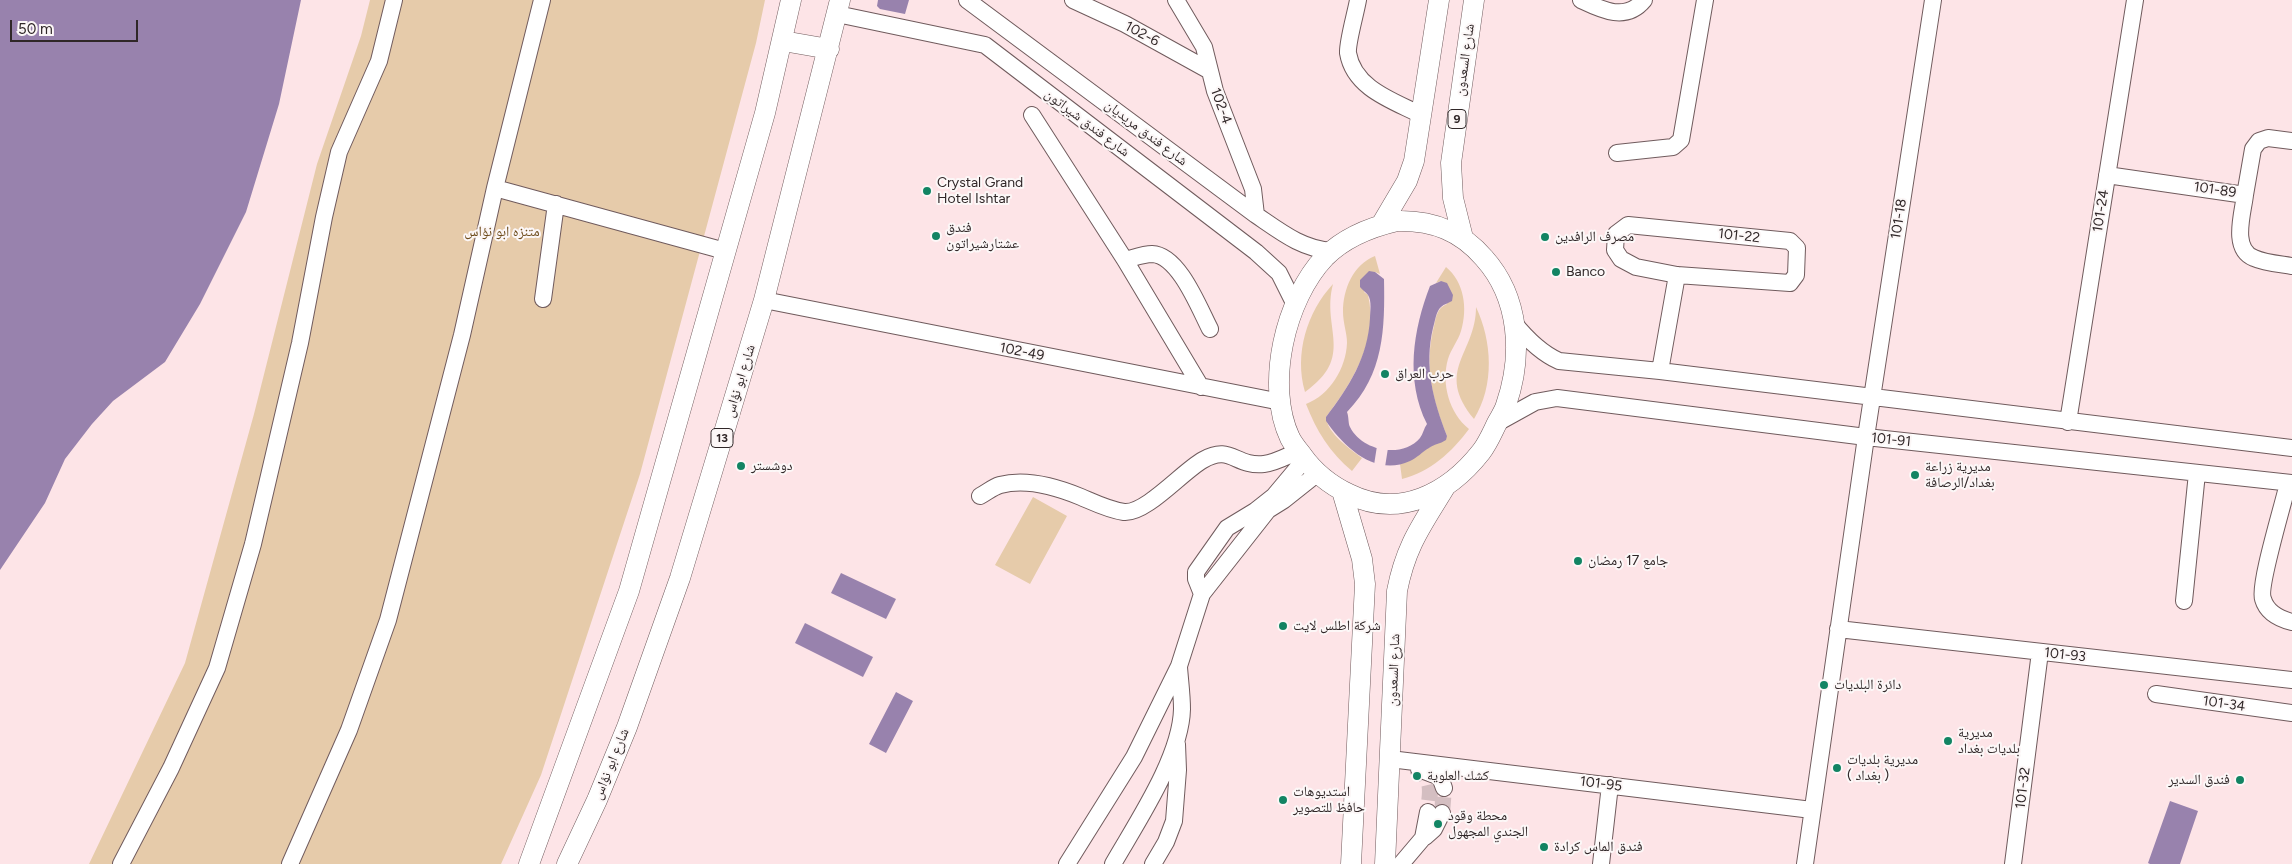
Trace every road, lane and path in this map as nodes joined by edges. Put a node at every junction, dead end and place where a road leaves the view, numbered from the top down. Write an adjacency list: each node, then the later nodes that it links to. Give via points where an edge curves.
1 (394, 0): 75 (street, via 378,61 339,152 300,343 255,534 217,668 171,768)
2 (542, 0): 28 (street)
3 (791, 0): 18 (main road)
4 (967, 0): 17 (street, شارع فندق مريديان)
5 (1073, 0): 15 (street, 102-6)
6 (1176, 0): 21 (street, 102-4, via 1204,47)
7 (1358, 0): 23 (street, via 1348,52 1358,76 1374,92)
8 (1439, 0): 23 (main road)
9 (1474, 0): 34 (main road, شارع السعدون / 9, via 1451,163 1453,198)
10 (1581, 0): 11 (street, via 1610,13 1637,8)
11 (1644, 0)
12 (1933, 0): 47 (street, 101-18)
13 (2135, 0): 26 (street, 101-24)
14 (1700, 1): 25 (street, via 1681,140 1673,147)
15 (1104, 6): 21 (street, 102-6)
16 (839, 7): 19 (street, شارع فندق شيراتون); 20 (main road, شارع ابو نؤاس / 13)
17 (999, 24): 19 (street); 27 (street, شارع فندق مريديان)
18 (783, 41): 20 (main road); 35 (main road)
19 (985, 45): 30 (street, شارع فندق شيراتون)
20 (829, 49): 41 (main road, شارع ابو نؤاس / 13)
21 (1210, 70): 32 (street, 102-4, via 1253,190)
22 (1032, 115): 37 (street)
23 (1421, 115): 33 (main road, via 1414,161)
24 (2292, 141): 29 (street, via 2259,140 2253,149)
25 (1617, 153)
26 (2107, 174): 29 (street, 101-89); 49 (street, 101-24)
27 (1202, 175): 30 (street); 32 (street, شارع فندق مريديان)
28 (495, 188): 31 (street); 76 (street, via 459,344 388,620 348,730)
29 (2246, 195): 38 (street, 101-89, via 2240,242 2245,253 2254,259)
30 (1186, 199): 42 (street, شارع فندق شيراتون, via 1279,272)
31 (556, 204): 35 (street); 40 (street)
32 (1256, 215): 36 (street, شارع فندق مريديان, via 1292,240 1310,248)
33 (1381, 225): 34 (main road, via 1432,223); 36 (main road, via 1354,236)
34 (1463, 238): 43 (main road, via 1497,274 1510,303)
35 (725, 251): 77 (main road, via 629,591)
36 (1332, 251): 42 (main road, via 1315,270)
37 (1125, 260): 44 (street, via 1152,254 1166,258 1177,268); 46 (street)
38 (2292, 266)
39 (1677, 275): 39 (street, 101-22, via 1636,267 1621,260 1614,250 1616,234 1628,225 1790,241 1797,248 1796,275 1790,283); 45 (street)
40 (543, 298)
41 (764, 300): 46 (street, 102-49); 78 (main road, شارع ابو نؤاس / 13, via 689,550 654,653 597,800)
42 (1295, 305): 48 (main road, via 1282,352)
43 (1514, 323): 45 (street, via 1536,346 1559,361); 50 (main road, via 1514,373 1506,408)
44 (1210, 329)
45 (1660, 371): 47 (street)
46 (1201, 387): 48 (street, 102-49)
47 (1872, 398): 49 (street); 51 (street, 101-18)
48 (1281, 402): 53 (main road, via 1290,439)
49 (2068, 422): 52 (street)
50 (1497, 423): 51 (street, 101-91, via 1535,402 1557,398); 56 (main road, via 1481,452)
51 (1866, 437): 54 (street, 101-91); 63 (street, 101-18)
52 (2292, 448)
53 (1308, 461): 57 (main road); 58 (street, via 1244,464 1219,453 1202,460 1147,504 1127,512 1031,482 998,485); 59 (street)
54 (2197, 473): 55 (street, 101-91); 61 (street)
55 (2290, 483): 62 (street, via 2263,581 2262,599 2271,612)
56 (1445, 487): 57 (main road, via 1415,500 1380,505); 70 (main road, شارع السعدون, via 1410,545 1397,591)
57 (1342, 491): 82 (main road, via 1358,543 1365,584)
58 (980, 496)
59 (1258, 514): 60 (street); 60 (street, via 1226,528 1197,568)
60 (1202, 594): 65 (street)
61 (2184, 601)
62 (2292, 622)
63 (1838, 629): 64 (street, 101-93); 73 (street, 101-18)
64 (2040, 652): 66 (street, 101-93); 87 (street, 101-32)
65 (1179, 666): 69 (street, via 1182,711); 79 (street, via 1134,757)
66 (2292, 680)
67 (2156, 694): 68 (street, 101-34)
68 (2292, 713)
69 (1176, 737): 80 (street, via 1156,789); 81 (street, via 1178,770 1174,821)
70 (1390, 759): 71 (street, 101-95); 72 (street, via 1436,775); 83 (main road, شارع السعدون)
71 (1610, 785): 73 (street, 101-95); 85 (street)
72 (1444, 788)
73 (1812, 810): 86 (street, 101-18)
74 (1435, 812): 84 (street, via 1423,838)
75 (121, 864)
76 (290, 864)
77 (529, 864)
78 (567, 864)
79 (1067, 864)
80 (1113, 864)
81 (1153, 864)
82 (1351, 864)
83 (1385, 864)
84 (1401, 864)
85 (1601, 864)
86 (1805, 864)
87 (2013, 864)

